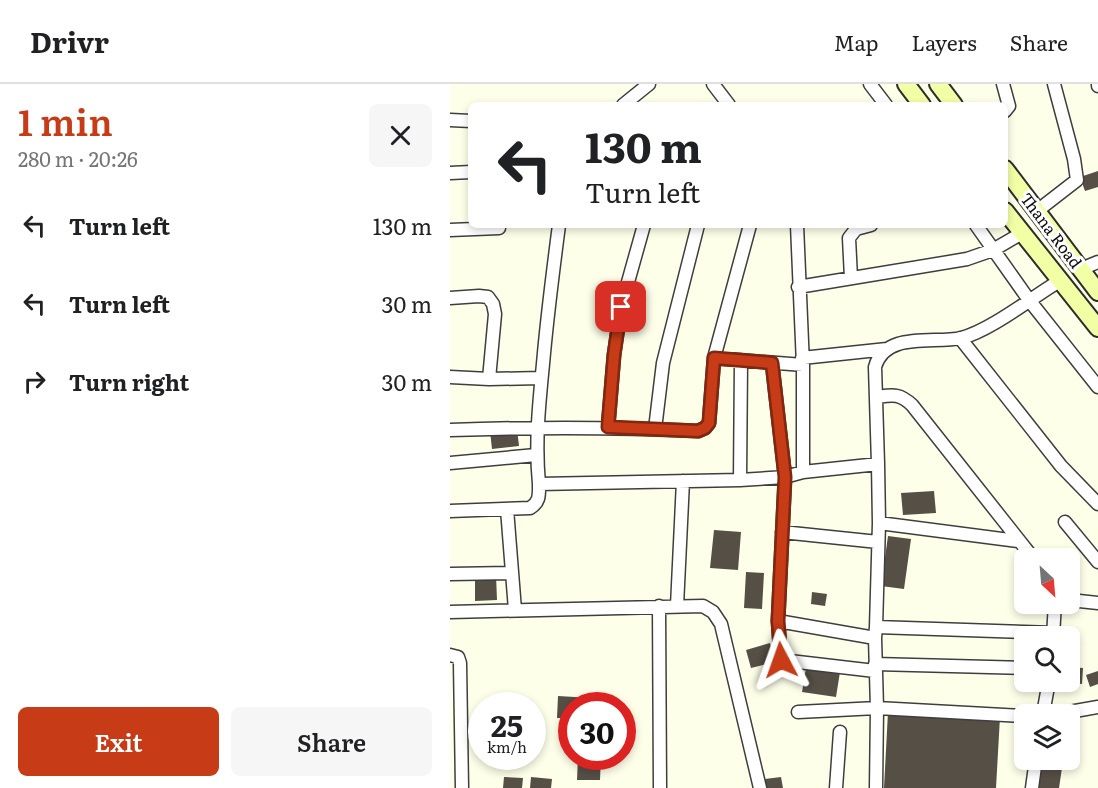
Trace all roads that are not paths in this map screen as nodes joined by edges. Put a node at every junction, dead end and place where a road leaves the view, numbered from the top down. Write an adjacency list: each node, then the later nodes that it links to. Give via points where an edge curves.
1 (650, 84): 8 (street)
2 (713, 84): 9 (street)
3 (870, 84): 10 (street)
4 (906, 84): 11 (street)
5 (938, 84): 12 (street)
6 (1003, 84): 13 (street)
7 (1054, 84): 19 (street, via 1077,180)
8 (628, 102)
9 (727, 102)
10 (884, 102)
11 (920, 102)
12 (952, 102)
13 (1008, 102)
14 (450, 120): 15 (street)
15 (468, 122)
16 (468, 172): 17 (street)
17 (450, 173)
18 (1008, 173): 19 (street, Thana Road)
19 (1037, 211): 33 (street, Thana Road)
20 (1008, 215): 30 (street, Thana Road)
21 (500, 228): 29 (street)
22 (559, 228): 48 (street)
23 (643, 228): 53 (street, via 621,307)
24 (697, 228): 54 (street, via 663,363)
25 (749, 228): 43 (street)
26 (797, 228): 36 (street)
27 (860, 228): 34 (street, via 849,238)
28 (978, 228): 31 (street)
29 (450, 230)
30 (1022, 233): 31 (street); 35 (street, Thana Road)
31 (993, 250): 34 (street, via 967,259); 39 (street)
32 (1098, 262): 33 (street)
33 (1081, 269): 37 (street, Thana Road)
34 (851, 278): 36 (street)
35 (1061, 280): 39 (street); 40 (street, Thana Road)
36 (798, 287): 45 (street)
37 (1098, 292)
38 (450, 298): 49 (street, via 488,297 493,304)
39 (1029, 300): 41 (street, via 982,330); 50 (street)
40 (1098, 328)
41 (960, 338): 42 (street, via 905,342); 64 (street, via 1061,466)
42 (888, 349): 45 (street); 51 (street, via 878,355 875,367)
43 (714, 358): 44 (street); 54 (street, via 709,423 705,428)
44 (741, 361): 46 (street); 61 (street)
45 (802, 362): 46 (street); 59 (street)
46 (772, 363): 60 (street)
47 (450, 377): 49 (street)
48 (541, 378): 49 (street); 52 (street)
49 (489, 380)
50 (1098, 387)
51 (876, 398): 58 (street); 70 (street, via 903,397 912,405)
52 (537, 427): 53 (street); 55 (street); 56 (street)
53 (608, 427): 54 (street)
54 (655, 429)
55 (450, 430)
56 (536, 455): 57 (street); 63 (street)
57 (450, 463)
58 (878, 464): 59 (street); 68 (street)
59 (803, 472): 60 (street)
60 (785, 477): 61 (street); 69 (street)
61 (740, 480): 62 (street)
62 (683, 481): 63 (street); 79 (street)
63 (539, 484): 65 (street, via 536,505)
64 (1098, 504)
65 (507, 509): 66 (street); 74 (street)
66 (450, 511)
67 (1065, 522): 73 (street)
68 (879, 523): 70 (street); 71 (street)
69 (782, 532): 71 (street); 82 (street)
70 (1018, 541): 72 (street)
71 (878, 542): 83 (street)
72 (1024, 548)
73 (1098, 562)
74 (512, 573): 75 (street); 80 (street)
75 (450, 574)
76 (1080, 601): 77 (street)
77 (1098, 603)
78 (659, 606): 79 (street); 80 (street); 96 (street)
79 (677, 606): 97 (street, via 703,606 721,624)
80 (515, 610): 81 (street)
81 (450, 612)
82 (778, 621): 83 (street); 86 (street, via 781,660)
83 (875, 633): 84 (street); 86 (street)
84 (1014, 635)
85 (450, 655): 95 (street, via 458,657 460,663)
86 (875, 667): 87 (street); 89 (street)
87 (1014, 668)
88 (1098, 707): 90 (street)
89 (877, 708): 91 (street); 92 (street); 99 (street)
90 (1080, 710)
91 (798, 712)
92 (1014, 715)
93 (840, 732): 98 (street)
94 (1034, 770): 100 (street)
95 (462, 788)
96 (660, 788)
97 (760, 788)
98 (836, 788)
99 (876, 788)
100 (1032, 788)

